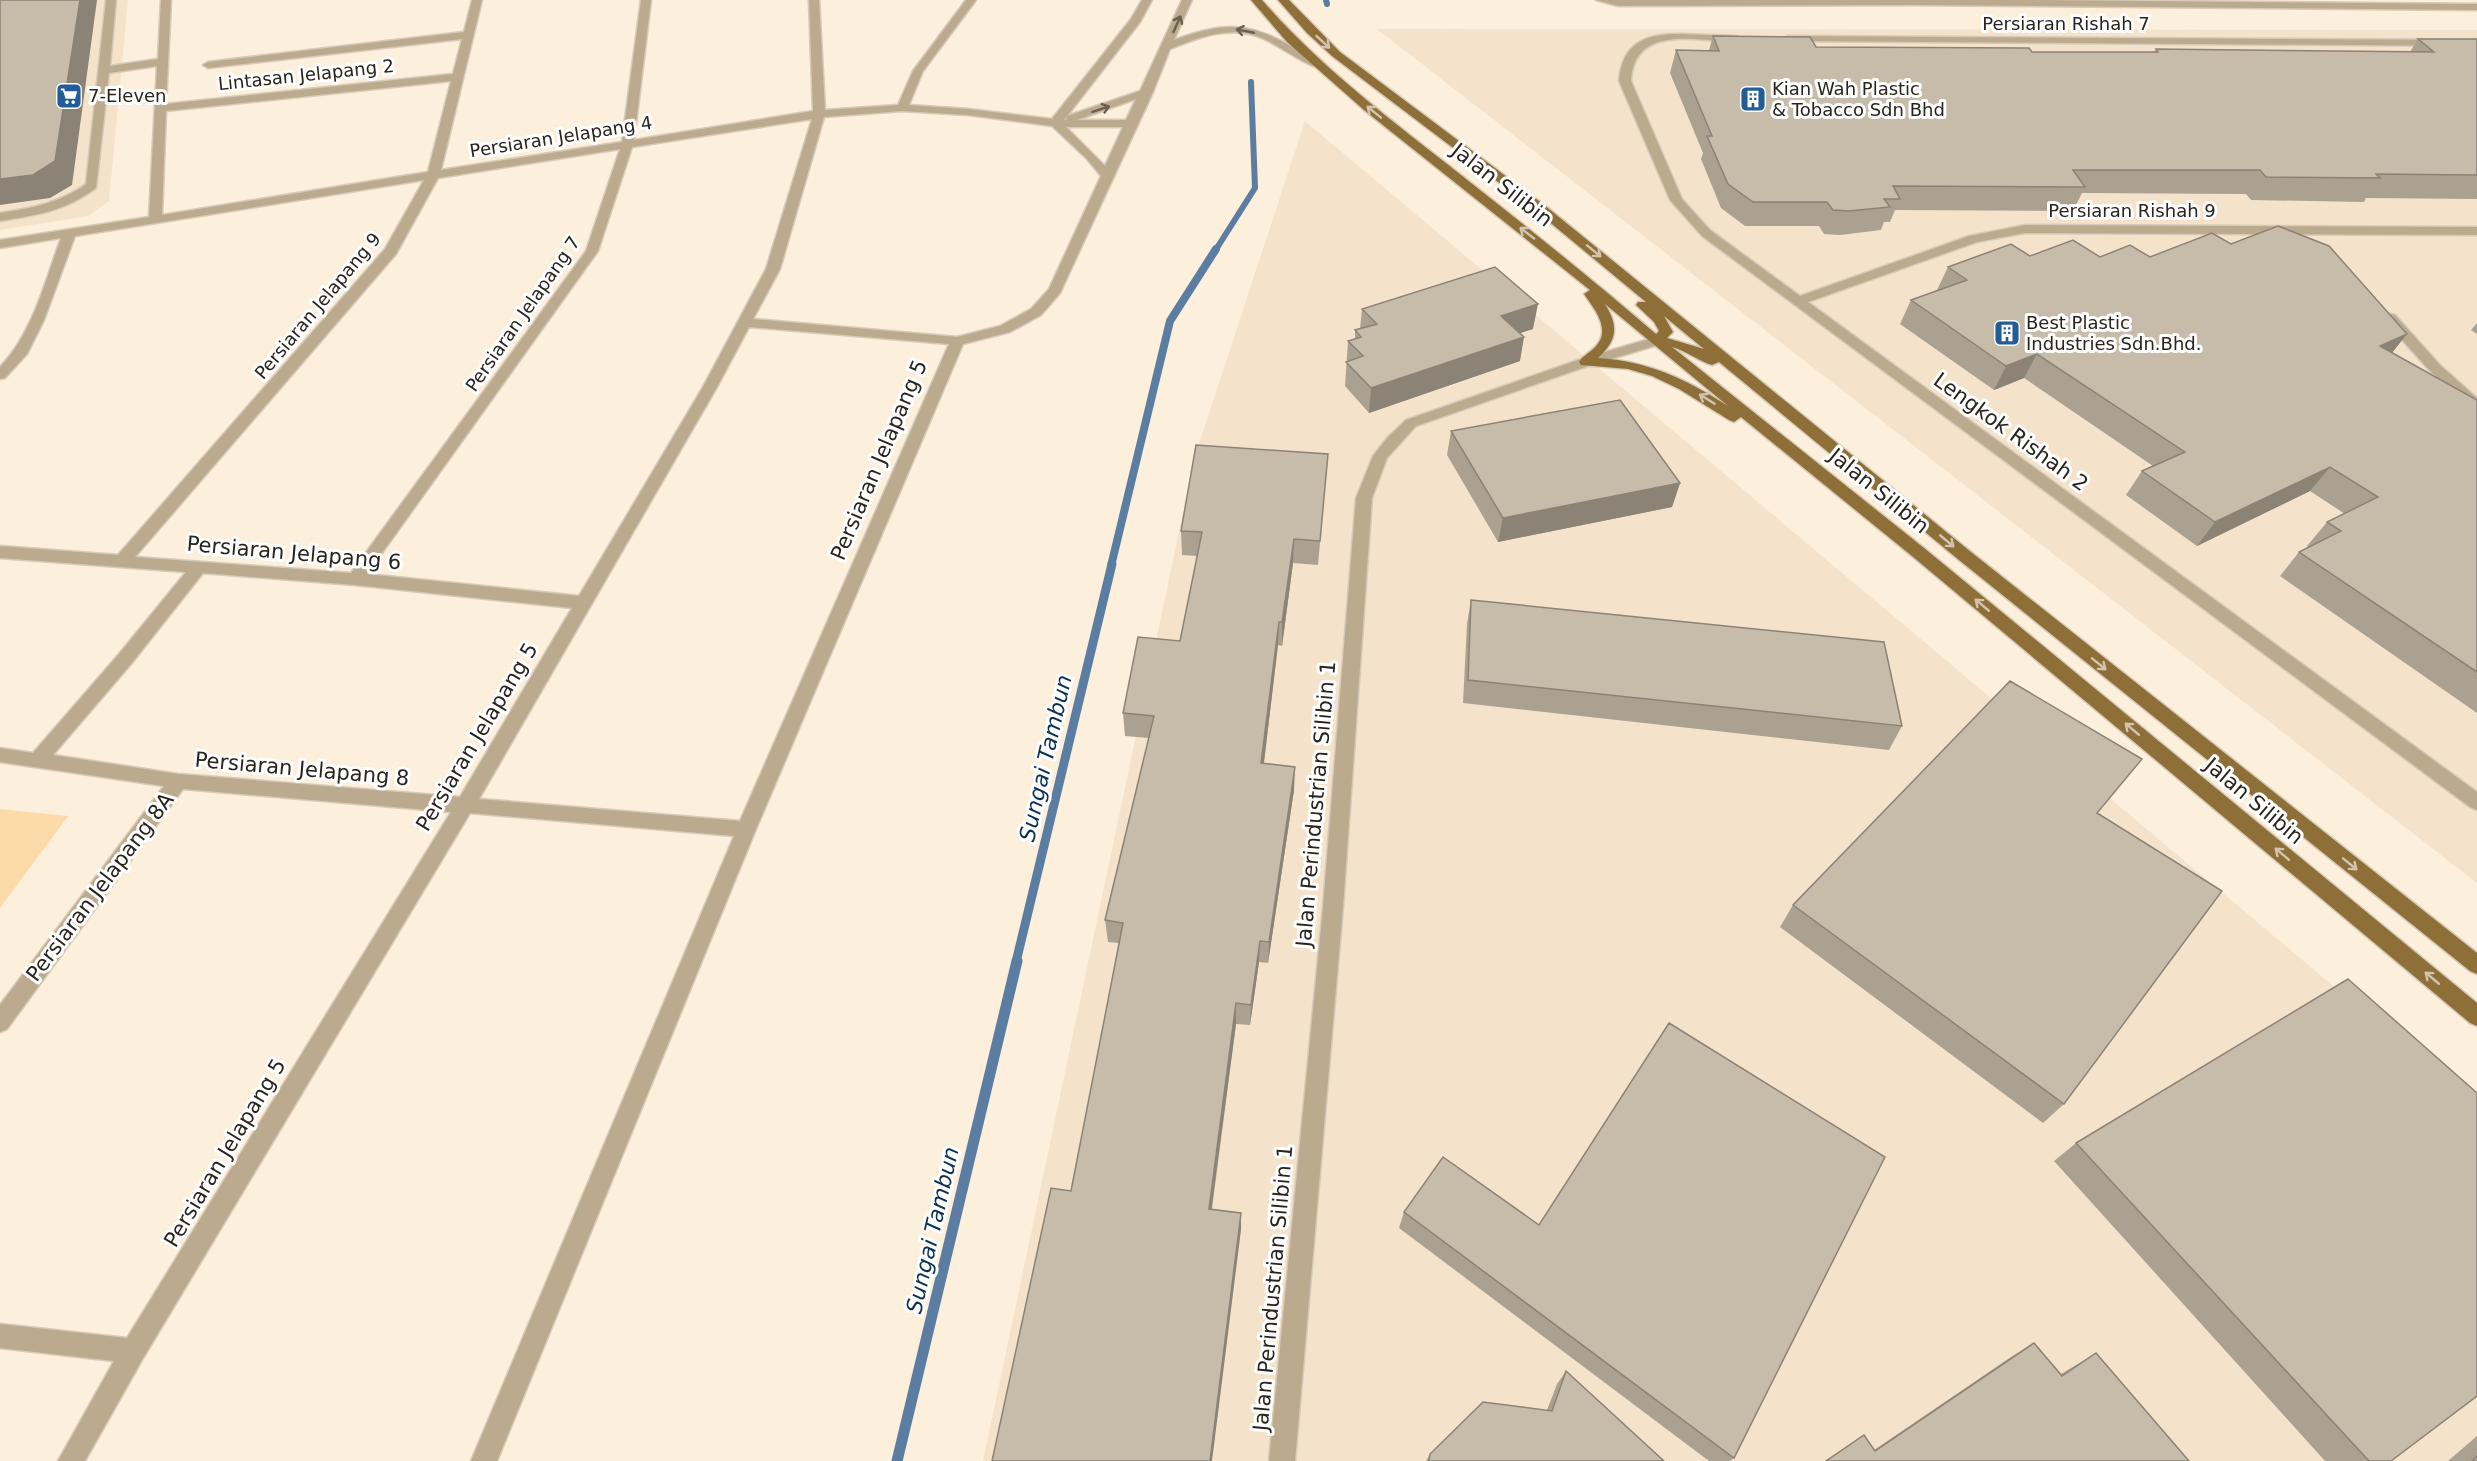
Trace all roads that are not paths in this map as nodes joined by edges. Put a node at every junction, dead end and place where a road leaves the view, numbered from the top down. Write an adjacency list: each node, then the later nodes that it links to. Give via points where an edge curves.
1 (111, 0): 24 (street)
2 (166, 0): 21 (street)
3 (477, 0): 16 (street, Persiaran Jelapang 9)
4 (646, 0): 32 (street, Persiaran Jelapang 7)
5 (814, 0): 29 (street, Persiaran Jelapang 5)
6 (971, 0): 28 (street, via 928,55)
7 (1147, 0): 30 (street, via 1136,20)
8 (1187, 0): 20 (street, one-way to 8)
9 (1256, 0): 22 (main road, Jalan Silibin)
10 (1283, 0): 35 (main road, Jalan Silibin, one-way to 35, via 1336,54)
11 (1601, 0): 12 (street, Persiaran Rishah 7)
12 (1748, 1): 13 (street, Persiaran Rishah 7)
13 (1912, 1): 14 (street, Persiaran Rishah 7)
14 (2356, 3): 15 (street, Persiaran Rishah 7)
15 (2477, 7)
16 (468, 35): 23 (street); 25 (street, Persiaran Jelapang 9)
17 (1751, 39): 44 (street, Lengkok Rishah 2, via 1656,38 1636,50 1625,64 1625,81 1676,200 1706,233)
18 (1775, 39): 19 (street, Persiaran Rishah 7)
19 (2477, 43)
20 (1166, 47): 22 (street, one-way to 20, via 1246,29 1209,31); 26 (street)
21 (162, 62): 24 (street); 27 (street)
22 (1317, 64): 43 (main road, Jalan Silibin, one-way to 22)
23 (208, 65)
24 (104, 70): 36 (street, via 92,185 73,199 38,211)
25 (456, 77): 27 (street, Lintasan Jelapang 2); 33 (street, Persiaran Jelapang 9)
26 (1147, 92): 30 (street, one-way to 26); 31 (street)
27 (159, 108): 37 (street)
28 (902, 108): 29 (street, Persiaran Jelapang 4); 30 (street, Persiaran Jelapang 4)
29 (819, 114): 32 (street, Persiaran Jelapang 4); 46 (street, Persiaran Jelapang 5, via 773,269)
30 (1055, 123): 31 (street, Persiaran Jelapang 4); 34 (street)
31 (1131, 124): 34 (street)
32 (627, 145): 33 (street, Persiaran Jelapang 4); 57 (street, Persiaran Jelapang 7, via 592,251)
33 (434, 174): 37 (street, Persiaran Jelapang 4); 55 (street, Persiaran Jelapang 9, via 391,251)
34 (1107, 176): 47 (street, via 1055,290 1036,312 1005,329)
35 (1539, 207): 48 (main road, via 1576,253 1660,320 1666,332); 52 (main road, Jalan Silibin, one-way to 52)
36 (0, 217)
37 (155, 220): 40 (street, Persiaran Jelapang 4)
38 (2310, 229): 39 (street, Persiaran Rishah 9); 42 (street); 44 (street, Persiaran Rishah 9, via 2025,229 1974,239)
39 (2477, 231)
40 (69, 234): 41 (street, Persiaran Jelapang 4); 50 (street, via 37,320 20,354)
41 (0, 244)
42 (2326, 246)
43 (1573, 269): 48 (main road, Jalan Silibin); 49 (main road, via 1604,311 1609,326 1606,342)
44 (1798, 301): 62 (street, Lengkok Rishah 2)
45 (2380, 307): 51 (street, via 2435,368)
46 (744, 322): 47 (street); 58 (street, Persiaran Jelapang 5)
47 (957, 341): 64 (street, Persiaran Jelapang 5)
48 (1656, 341): 49 (street, Jalan Perindustrian Silibin 1); 52 (main road, via 1696,349 1777,413); 53 (main road, Jalan Silibin)
49 (1586, 362): 53 (main road, one-way to 49, via 1679,383 1627,365); 72 (street, Jalan Perindustrian Silibin 1, via 1411,423 1389,443 1372,469 1364,498)
50 (0, 375)
51 (2477, 406)
52 (1841, 453): 65 (main road, Jalan Silibin, one-way to 65)
53 (1826, 477): 66 (main road, Jalan Silibin, one-way to 53)
54 (0, 552): 55 (street, Persiaran Jelapang 6)
55 (122, 561): 56 (street, Persiaran Jelapang 6)
56 (197, 569): 57 (street, Persiaran Jelapang 6); 60 (street)
57 (355, 579): 58 (street, Persiaran Jelapang 6)
58 (584, 603): 63 (street, Persiaran Jelapang 5)
59 (0, 755): 60 (street, Persiaran Jelapang 8)
60 (38, 760): 61 (street, Persiaran Jelapang 8)
61 (178, 782): 63 (street, Persiaran Jelapang 8); 67 (street, Persiaran Jelapang 8A)
62 (2477, 802)
63 (465, 806): 64 (street, Persiaran Jelapang 8); 69 (street, Persiaran Jelapang 5)
64 (746, 829): 71 (street, Persiaran Jelapang 5)
65 (2477, 965)
66 (2477, 1016)
67 (0, 1022)
68 (0, 1336): 69 (street)
69 (133, 1351): 70 (street, Persiaran Jelapang 5)
70 (71, 1461)
71 (484, 1461)
72 (1282, 1461)

